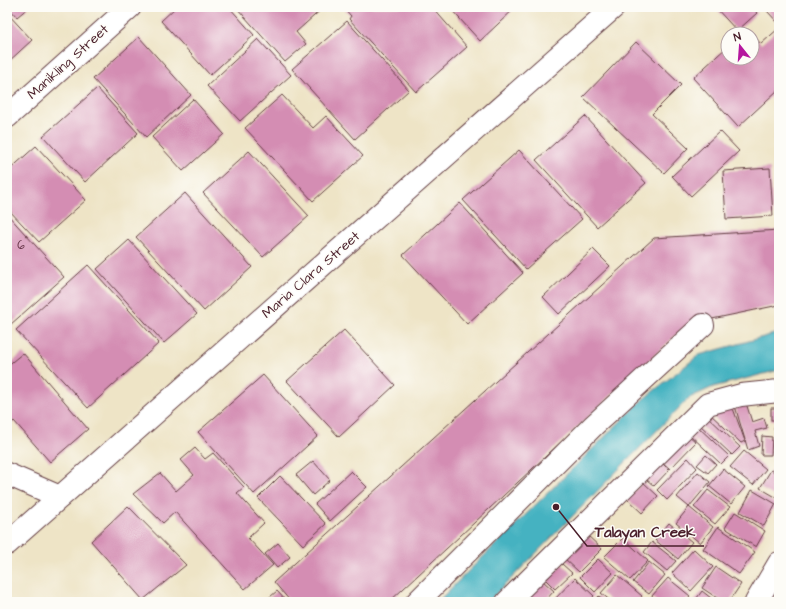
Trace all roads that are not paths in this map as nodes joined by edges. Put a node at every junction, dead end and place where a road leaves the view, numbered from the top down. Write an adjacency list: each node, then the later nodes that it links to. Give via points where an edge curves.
1 (130, 7): 3 (street, Manikling Street)
2 (614, 7): 7 (street, Maria Clara Street)
3 (7, 117)
4 (703, 325): 10 (street, via 594,425)
5 (779, 390): 11 (street, via 741,394 708,404)
6 (7, 474): 7 (street)
7 (60, 497): 8 (street, Maria Clara Street)
8 (7, 544)
9 (779, 563): 12 (street)
10 (417, 602)
11 (507, 602)
12 (756, 602)

